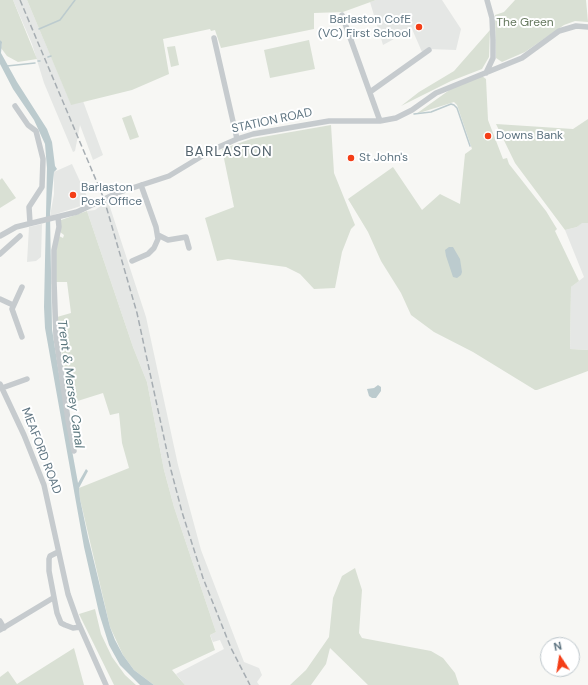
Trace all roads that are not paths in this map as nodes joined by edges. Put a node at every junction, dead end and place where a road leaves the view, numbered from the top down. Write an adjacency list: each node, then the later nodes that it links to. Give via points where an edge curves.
1 (488, 0): 6 (street, via 493,29)
2 (342, 15): 9 (street)
3 (588, 27): 7 (street, STATION ROAD, via 576,26 559,31 522,58)
4 (214, 38): 12 (street)
5 (429, 50): 9 (street)
6 (493, 58): 7 (street); 8 (street)
7 (502, 67): 8 (street, STATION ROAD)
8 (486, 74): 11 (street, STATION ROAD, via 436,93 396,118)
9 (370, 92): 11 (street)
10 (15, 106): 15 (street, via 28,125 36,131 43,159 42,187 29,206)
11 (380, 121): 12 (street, STATION ROAD, via 340,120 291,127)
12 (237, 139): 13 (street, STATION ROAD, via 212,150 169,176)
13 (141, 185): 14 (street, STATION ROAD, via 117,193 87,208); 16 (street)
14 (55, 218): 15 (street, STATION ROAD); 28 (street, via 59,227 54,250 56,337)
15 (30, 223): 17 (street, via 11,229)
16 (158, 235): 19 (street, via 168,240 186,237); 21 (street, via 151,251)
17 (0, 236)
18 (20, 236): 20 (street)
19 (189, 248)
20 (0, 254)
21 (132, 261)
22 (22, 287): 24 (street)
23 (0, 299): 24 (street)
24 (13, 305): 25 (street, via 12,313)
25 (22, 337)
26 (27, 379): 27 (street)
27 (1, 386): 29 (street, MEAFORD ROAD, via 44,485)
28 (74, 451)
29 (58, 552): 30 (street, via 52,554 49,559); 32 (street, MEAFORD ROAD, via 68,594)
30 (53, 598): 32 (street, via 61,622 73,628); 33 (street)
31 (0, 621): 33 (street)
32 (80, 627): 34 (street, MEAFORD ROAD)
33 (2, 629)
34 (106, 685)

